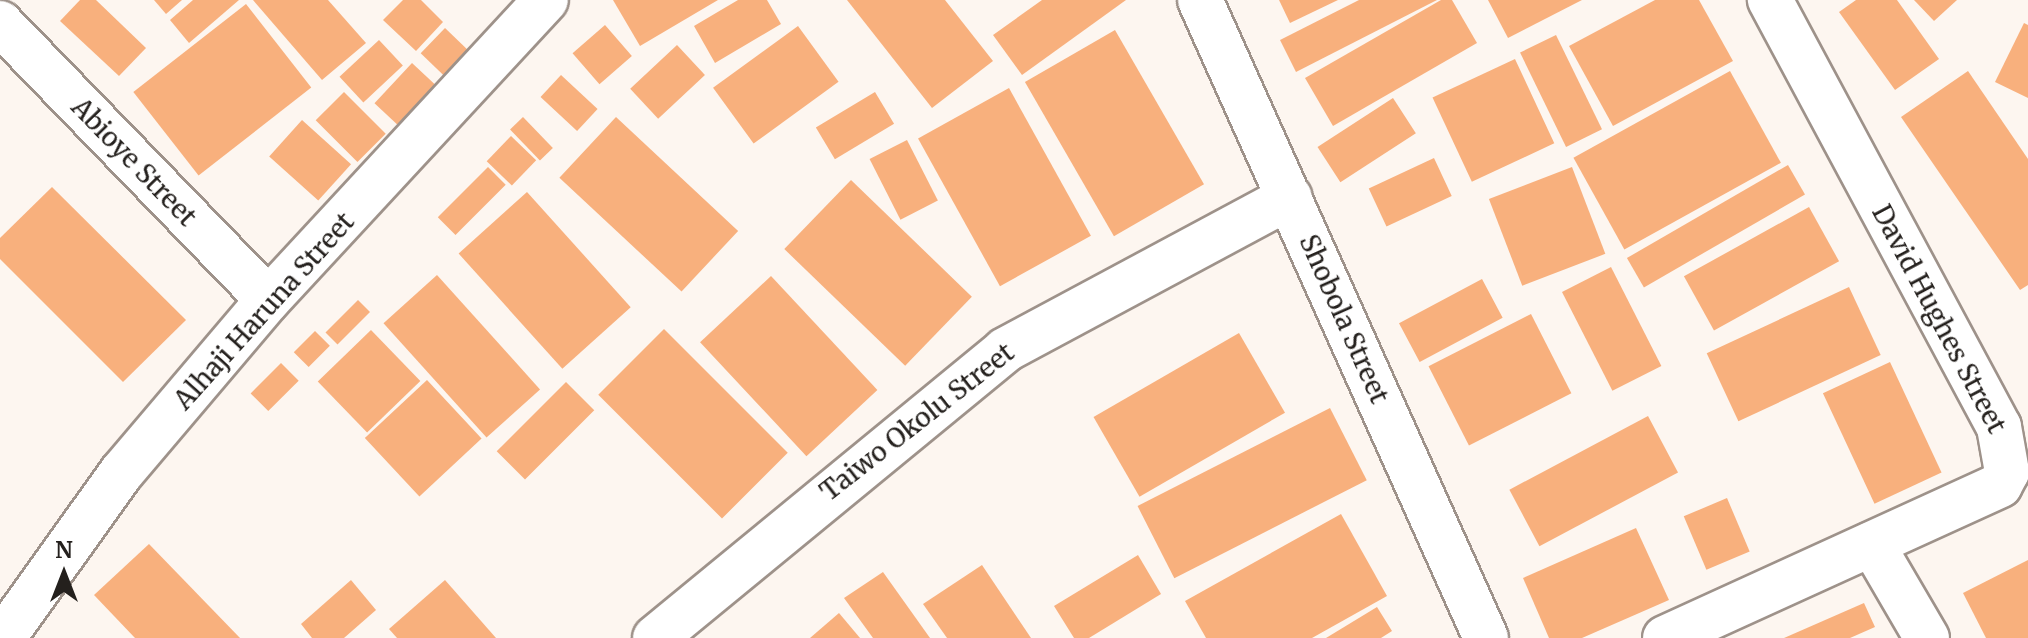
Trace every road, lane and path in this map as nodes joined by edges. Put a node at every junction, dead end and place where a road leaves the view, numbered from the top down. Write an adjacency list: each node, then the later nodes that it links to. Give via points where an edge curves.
1 (546, 0): 6 (street, Alhaji Haruna Street)
2 (1200, 0): 5 (street, Shobola Street)
3 (1770, 0): 7 (street, David Hughes Street, via 2009,457 2000,485)
4 (0, 23): 6 (street, Abioye Street)
5 (1290, 197): 9 (street, Taiwo Okolu Street, via 1005,350); 10 (street, Shobola Street)
6 (268, 300): 8 (street, Alhaji Haruna Street)
7 (1872, 544): 11 (street, David Hughes Street); 12 (street)
8 (9, 611)
9 (655, 638)
10 (1486, 638)
11 (1665, 638)
12 (1927, 638)

